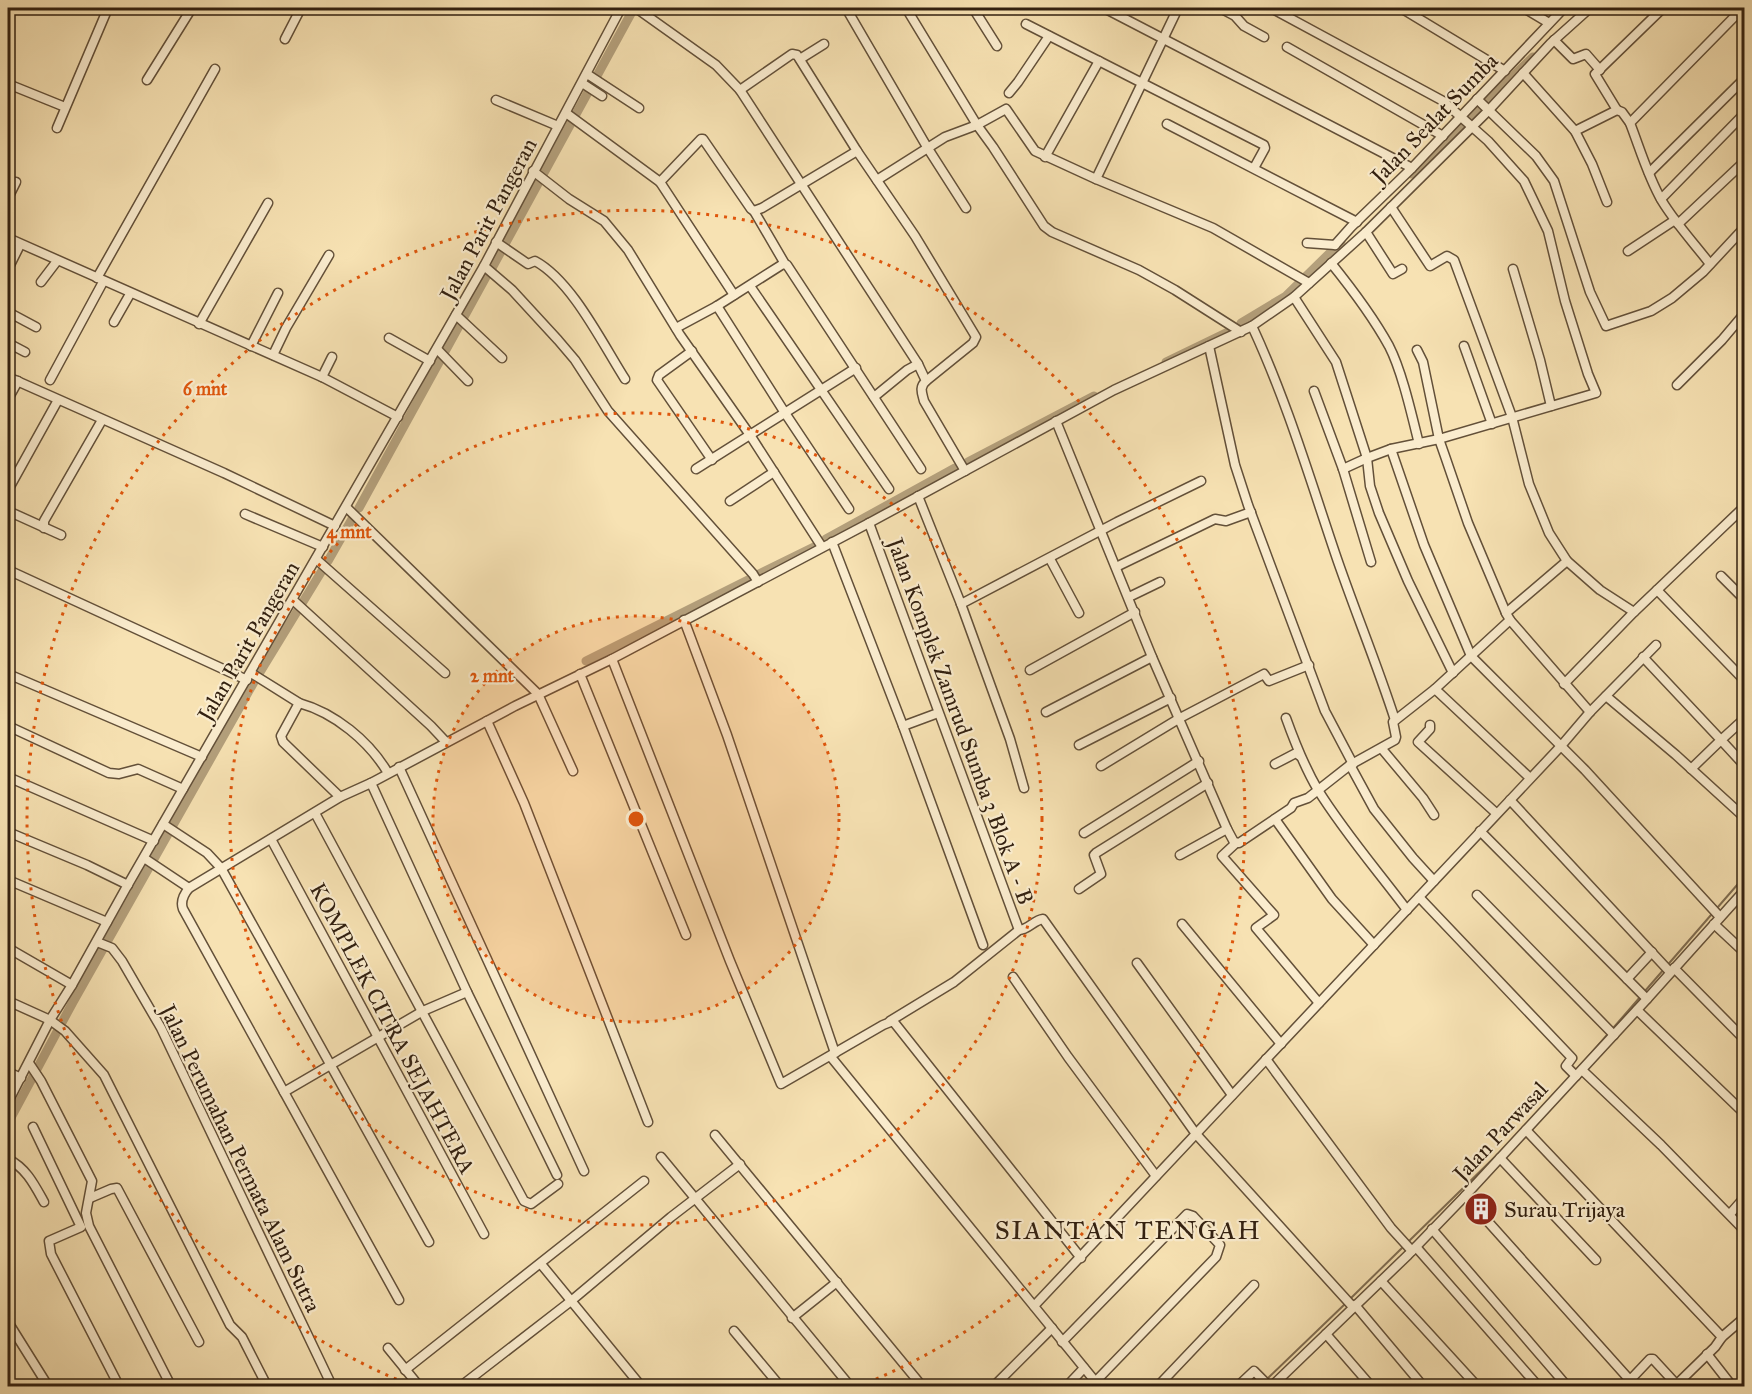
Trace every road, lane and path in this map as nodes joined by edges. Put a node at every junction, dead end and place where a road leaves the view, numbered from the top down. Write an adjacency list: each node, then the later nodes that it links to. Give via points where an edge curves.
1 (108, 8): 45 (street)
2 (185, 8): 38 (street, via 190,11)
3 (301, 8): 25 (street)
4 (621, 8): 36 (street, Jalan Parit Pangeran)
5 (846, 8): 58 (street)
6 (906, 8): 53 (street)
7 (973, 8): 28 (street)
8 (1104, 8): 24 (street)
9 (1178, 8): 24 (street)
10 (1220, 8): 19 (street)
11 (1271, 8): 50 (street, via 1443,101)
12 (1401, 8): 34 (street)
13 (1524, 8): 20 (street)
14 (1564, 8): 20 (street, Jalan Sealat Sumba)
15 (1590, 8): 26 (street)
16 (1663, 8): 33 (street)
17 (1743, 8): 51 (street)
18 (638, 9): 41 (street, via 716,65)
19 (1234, 11): 23 (street, via 1242,25)
20 (1549, 23): 34 (street, Jalan Sealat Sumba)
21 (1026, 24): 22 (street)
22 (1048, 36): 31 (street); 42 (street)
23 (1264, 37)
24 (1162, 38): 39 (street); 63 (street)
25 (285, 39)
26 (1554, 40): 33 (street, via 1573,59 1586,54); 35 (street)
27 (824, 44): 30 (street)
28 (998, 46)
29 (1287, 47): 57 (street)
30 (800, 59): 41 (street, via 792,54); 59 (street)
31 (1099, 61): 39 (street); 60 (street)
32 (215, 69): 98 (street)
33 (1600, 70): 47 (street, via 1595,74)
34 (1505, 72): 44 (street, Jalan Sealat Sumba)
35 (1523, 73): 44 (street); 56 (street)
36 (587, 74): 46 (street); 48 (street, Jalan Parit Pangeran, via 591,89)
37 (1744, 79): 64 (street)
38 (147, 80)
39 (1143, 82): 62 (street, via 1264,145); 66 (street)
40 (8, 84): 45 (street)
41 (740, 90): 71 (street)
42 (1009, 93)
43 (496, 100): 54 (street)
44 (1483, 105): 50 (street, Jalan Sealat Sumba); 50 (street); 93 (street, via 1536,156 1554,181 1590,292 1606,326 1651,311)
45 (65, 107): 55 (street)
46 (639, 108)
47 (1617, 110): 51 (street); 56 (street)
48 (568, 114): 54 (street, Jalan Parit Pangeran); 69 (street)
49 (1744, 114): 73 (street)
50 (1466, 122): 57 (street, Jalan Sealat Sumba); 70 (street); 144 (street, via 1524,181 1546,225 1581,354 1596,393)
51 (1630, 123): 64 (street)
52 (1167, 124): 62 (street)
53 (977, 125): 58 (street); 60 (street, via 1006,110 1031,147); 115 (street, via 1049,230 1139,270)
54 (558, 126): 65 (street, Jalan Parit Pangeran)
55 (57, 128)
56 (1575, 130): 74 (street)
57 (1443, 136): 63 (street, Jalan Sealat Sumba)
58 (927, 147): 67 (street); 77 (street)
59 (857, 151): 67 (street); 71 (street)
60 (1045, 157): 66 (street)
61 (1744, 162): 80 (street)
62 (1254, 168): 79 (street)
63 (1410, 171): 70 (street); 79 (street, Jalan Sealat Sumba)
64 (1649, 173): 73 (street)
65 (539, 176): 84 (street, Jalan Parit Pangeran); 114 (street, via 604,221 628,250)
66 (1096, 179): 100 (street, via 1213,228)
67 (877, 180): 137 (street, via 976,338)
68 (16, 182): 72 (street)
69 (660, 182): 78 (street, via 703,139); 104 (street)
70 (1415, 182): 76 (street)
71 (801, 183): 78 (street); 129 (street)
72 (8, 198)
73 (1661, 199): 80 (street)
74 (1607, 202)
75 (268, 203): 111 (street)
76 (1391, 207): 82 (street); 147 (street, via 1430,266 1447,256 1454,260)
77 (966, 208)
78 (754, 211): 92 (street)
79 (1357, 222): 88 (street, Jalan Sealat Sumba)
80 (1676, 222): 87 (street); 93 (street)
81 (1744, 228): 93 (street)
82 (1366, 232): 88 (street); 96 (street, via 1393,274)
83 (8, 238): 86 (street)
84 (496, 242): 94 (street, Jalan Parit Pangeran); 133 (street, via 528,264 535,261 546,267 570,293)
85 (1307, 243): 88 (street)
86 (20, 245): 90 (street); 95 (street)
87 (1628, 251)
88 (1337, 252): 91 (street, Jalan Sealat Sumba)
89 (329, 255): 125 (street)
90 (57, 261): 98 (street); 99 (street)
91 (1331, 263): 100 (street, Jalan Sealat Sumba); 153 (street, via 1389,347)
92 (785, 264): 101 (street); 130 (street)
93 (1710, 264)
94 (484, 266): 109 (street, Jalan Parit Pangeran); 188 (street, via 558,340 608,411)
95 (8, 269)
96 (1402, 269)
97 (1513, 269): 144 (street)
98 (100, 280): 103 (street); 134 (street)
99 (41, 282)
100 (1309, 283): 105 (street, Jalan Sealat Sumba)
101 (750, 286): 104 (street); 139 (street)
102 (278, 293): 118 (street)
103 (130, 294): 110 (street); 111 (street)
104 (734, 295): 106 (street)
105 (1294, 297): 112 (street, Jalan Sealat Sumba); 155 (street, via 1336,362)
106 (717, 306): 114 (street); 145 (street)
107 (8, 312): 113 (street)
108 (1744, 314): 138 (street)
109 (456, 315): 122 (street, Jalan Parit Pangeran); 127 (street)
110 (114, 322)
111 (200, 324): 118 (street)
112 (1252, 326): 115 (street, Jalan Sealat Sumba); 225 (street, via 1280,388)
113 (36, 327)
114 (676, 328): 123 (street)
115 (1241, 332): 119 (street, Jalan Sealat Sumba)
116 (389, 338): 128 (street)
117 (8, 343): 124 (street)
118 (251, 346): 125 (street)
119 (1209, 346): 149 (street, Jalan Sealat Sumba); 171 (street, via 1235,465)
120 (1464, 346): 150 (street)
121 (1417, 350): 152 (street)
122 (439, 351): 128 (street, Jalan Parit Pangeran); 136 (street)
123 (692, 351): 151 (street); 156 (street, via 657,380)
124 (25, 352)
125 (273, 355): 132 (street)
126 (332, 357): 132 (street)
127 (502, 358)
128 (430, 362): 146 (street, Jalan Parit Pangeran)
129 (918, 364): 137 (street); 141 (street)
130 (856, 368): 139 (street); 141 (street)
131 (8, 377): 135 (street)
132 (322, 377): 146 (street)
133 (625, 379)
134 (50, 380)
135 (18, 381): 142 (street); 143 (street)
136 (468, 381)
137 (926, 381): 160 (street, via 921,392 924,401)
138 (1677, 385)
139 (820, 390): 145 (street); 163 (street)
140 (1314, 391): 158 (street)
141 (874, 398): 157 (street)
142 (8, 399)
143 (58, 400): 148 (street); 164 (street)
144 (1551, 406): 147 (street)
145 (785, 413): 151 (street); 169 (street)
146 (398, 417): 167 (street, Jalan Parit Pangeran)
147 (1512, 417): 150 (street); 183 (street, via 1542,519)
148 (102, 420): 174 (street); 175 (street, via 44,521)
149 (1056, 421): 160 (street, Jalan Sealat Sumba); 176 (street)
150 (1492, 424): 152 (street)
151 (750, 435): 156 (street); 161 (street)
152 (1440, 439): 153 (street); 198 (street, via 1468,523)
153 (1419, 444): 154 (street)
154 (1391, 449): 155 (street); 201 (street, via 1424,545)
155 (1367, 458): 158 (street); 208 (street, via 1370,486 1379,513)
156 (712, 460): 159 (street)
157 (921, 469)
158 (1343, 469): 184 (street)
159 (696, 470)
160 (965, 471): 165 (street, Jalan Sealat Sumba)
161 (774, 472): 166 (street); 180 (street)
162 (1201, 481): 176 (street)
163 (889, 489)
164 (8, 490)
165 (918, 496): 173 (street, Jalan Sealat Sumba); 194 (street)
166 (730, 501)
167 (346, 507): 174 (street, Jalan Parit Pangeran); 215 (street)
168 (1744, 507): 190 (street)
169 (849, 509)
170 (8, 511): 175 (street)
171 (1251, 512): 185 (street, via 1226,521 1215,519); 205 (street)
172 (245, 514): 179 (street)
173 (869, 523): 178 (street, Jalan Sealat Sumba); 221 (street, Jalan Komplek Zamrud Sumba 3 Blok A - B)
174 (335, 526): 179 (street, Jalan Parit Pangeran)
175 (44, 528): 177 (street)
176 (1101, 531): 182 (street); 185 (street)
177 (62, 535)
178 (832, 542): 180 (street, Jalan Sealat Sumba); 229 (street)
179 (323, 547): 181 (street, Jalan Parit Pangeran)
180 (822, 547): 188 (street, Jalan Sealat Sumba)
181 (316, 559): 193 (street, Jalan Parit Pangeran); 207 (street)
182 (1050, 559): 194 (street); 197 (street)
183 (1567, 561): 196 (street); 198 (street)
184 (1371, 562)
185 (1116, 567): 191 (street)
186 (8, 570): 211 (street)
187 (1721, 576): 192 (street)
188 (758, 582): 199 (street, Jalan Sealat Sumba)
189 (1160, 582): 191 (street)
190 (1657, 590): 196 (street); 212 (street)
191 (1128, 597): 195 (street)
192 (1744, 599)
193 (294, 601): 211 (street, Jalan Parit Pangeran); 231 (street)
194 (961, 604): 250 (street)
195 (1135, 612): 202 (street); 206 (street)
196 (1634, 612): 213 (street)
197 (1079, 613)
198 (1508, 616): 201 (street); 213 (street)
199 (684, 620): 204 (street, Jalan Sealat Sumba); 308 (street, via 731,746)
200 (1656, 645): 203 (street)
201 (1471, 656): 208 (street); 233 (street)
202 (1152, 657): 217 (street); 219 (street)
203 (1643, 657): 216 (street); 230 (street)
204 (612, 659): 210 (street, Jalan Sealat Sumba); 308 (street, via 781,1084)
205 (1309, 665): 222 (street, via 1269,681 1264,674); 239 (street)
206 (1030, 670)
207 (445, 673)
208 (1453, 673): 214 (street)
209 (8, 674): 236 (street)
210 (580, 674): 215 (street, Jalan Sealat Sumba); 284 (street)
211 (254, 677): 218 (street); 236 (street, Jalan Parit Pangeran)
212 (1744, 680)
213 (1564, 684): 220 (street)
214 (1435, 689): 225 (street); 247 (street)
215 (538, 694): 226 (street, Jalan Sealat Sumba); 244 (street)
216 (1606, 696): 220 (street); 243 (street)
217 (1171, 698): 222 (street); 232 (street)
218 (299, 703): 245 (street, via 315,707 346,728 377,755); 253 (street, via 281,736 283,742)
219 (1046, 712)
220 (1590, 712): 233 (street)
221 (938, 713): 229 (street); 283 (street, Jalan Komplek Zamrud Sumba 3 Blok A - B)
222 (1180, 718): 237 (street); 241 (street)
223 (1286, 718): 235 (street)
224 (1744, 719): 230 (street)
225 (1395, 720): 234 (street, via 1392,725 1397,738)
226 (487, 721): 231 (street, Jalan Sealat Sumba); 319 (street, via 524,803)
227 (1430, 725): 256 (street, via 1418,742)
228 (8, 726): 251 (street, via 109,773 138,769)
229 (903, 726): 286 (street)
230 (1721, 741): 240 (street); 243 (street)
231 (446, 742): 242 (street, Jalan Sealat Sumba)
232 (1079, 745)
233 (1561, 746): 247 (street); 280 (street)
234 (1382, 749): 239 (street); 257 (street)
235 (1300, 756): 238 (street, via 1296,753); 252 (street)
236 (202, 758): 251 (street, Jalan Parit Pangeran)
237 (1198, 761): 249 (street); 264 (street)
238 (1275, 764)
239 (1351, 765): 252 (street); 272 (street, via 1374,809)
240 (1744, 765)
241 (1101, 766)
242 (399, 767): 245 (street, Jalan Sealat Sumba); 328 (street)
243 (1691, 769): 258 (street)
244 (573, 771)
245 (387, 773): 248 (street, Jalan Sealat Sumba)
246 (8, 777): 266 (street)
247 (1530, 778): 254 (street)
248 (371, 783): 253 (street, Jalan Sealat Sumba); 296 (street)
249 (1208, 783): 261 (street); 275 (street, via 1096,853 1102,872)
250 (1024, 788)
251 (183, 789): 260 (street, Jalan Parit Pangeran)
252 (1318, 790): 259 (street); 279 (street)
253 (340, 797): 255 (street, Jalan Sealat Sumba)
254 (1510, 800): 256 (street); 289 (street)
255 (315, 813): 265 (street, Jalan Sealat Sumba); 301 (street)
256 (1497, 813): 262 (street)
257 (1434, 815)
258 (1744, 818)
259 (1275, 819): 267 (street); 287 (street, via 1332,899)
260 (163, 824): 266 (street, Jalan Parit Pangeran); 270 (street, via 207,853)
261 (1227, 829): 267 (street); 268 (street)
262 (1480, 831): 272 (street); 294 (street)
263 (8, 832): 273 (street)
264 (1084, 833)
265 (271, 839): 270 (street, Jalan Sealat Sumba); 305 (street, KOMPLEK CITRA SEJAHTERA)
266 (154, 841): 269 (street, Jalan Parit Pangeran)
267 (1236, 843): 299 (street, via 1222,856 1274,915 1256,928)
268 (1180, 855)
269 (146, 859): 273 (street, Jalan Parit Pangeran); 274 (street)
270 (221, 868): 274 (street, Jalan Sealat Sumba); 311 (street)
271 (8, 880): 281 (street)
272 (1434, 881): 278 (street)
273 (128, 885): 281 (street, Jalan Parit Pangeran)
274 (189, 888): 315 (street, via 183,894 183,909)
275 (1079, 889)
276 (1744, 891): 280 (street, Jalan Parwasal)
277 (1477, 895): 304 (street)
278 (1419, 897): 279 (street); 313 (street, via 1572,1058 1566,1066)
279 (1407, 909): 287 (street)
280 (1716, 917): 290 (street); 292 (street, Jalan Parwasal)
281 (107, 922): 285 (street, Jalan Parit Pangeran)
282 (1182, 924): 307 (street)
283 (1019, 930): 302 (street, via 954,982); 322 (street, via 1041,919 1045,921)
284 (686, 934)
285 (99, 943): 295 (street, Jalan Parit Pangeran); 371 (street, Jalan Perumahan Permata Alam Sutra, via 112,948 122,961 161,1029)
286 (983, 945)
287 (1374, 945): 299 (street)
288 (8, 948): 295 (street)
289 (1652, 952): 292 (street); 294 (street)
290 (1744, 952)
291 (1137, 963): 316 (street)
292 (1669, 969): 297 (street, Jalan Parwasal); 306 (street)
293 (1013, 976): 329 (street)
294 (1627, 979): 297 (street)
295 (72, 985): 303 (street, Jalan Parit Pangeran)
296 (467, 992): 301 (street); 301 (street, via 557,1180 531,1204 524,1201)
297 (1642, 994): 300 (street, Jalan Parwasal)
298 (8, 1001): 303 (street)
299 (1319, 1003): 307 (street)
300 (1637, 1010): 304 (street, Jalan Parwasal); 318 (street)
301 (423, 1011): 305 (street)
302 (890, 1021): 308 (street); 342 (street)
303 (52, 1022): 310 (street, Jalan Parit Pangeran); 370 (street, via 104,1075 230,1325 242,1337)
304 (1609, 1031): 313 (street, Jalan Parwasal)
305 (378, 1037): 311 (street); 339 (street, KOMPLEK CITRA SEJAHTERA)
306 (1744, 1039)
307 (1281, 1044): 309 (street)
308 (833, 1055): 350 (street)
309 (1266, 1059): 316 (street); 341 (street)
310 (30, 1064): 314 (street, Jalan Parit Pangeran); 332 (street, via 92,1181)
311 (330, 1065): 315 (street); 340 (street)
312 (8, 1072): 314 (street)
313 (1579, 1073): 321 (street, Jalan Parwasal); 336 (street, via 1620,1105)
314 (21, 1078): 317 (street, Jalan Parit Pangeran)
315 (284, 1092): 348 (street)
316 (1232, 1095): 322 (street)
317 (8, 1102)
318 (1744, 1113)
319 (648, 1122)
320 (33, 1127): 368 (street, via 81,1227 49,1241 51,1254)
321 (1526, 1130): 325 (street, Jalan Parwasal); 358 (street)
322 (1196, 1134): 329 (street); 351 (street)
323 (715, 1135): 327 (street)
324 (661, 1157): 334 (street)
325 (1500, 1158): 331 (street, Jalan Parwasal); 343 (street)
326 (8, 1159): 335 (street, via 33,1181)
327 (740, 1164): 334 (street); 346 (street)
328 (584, 1171)
329 (1156, 1176): 342 (street)
330 (644, 1181): 344 (street)
331 (1465, 1196): 337 (street, Jalan Parwasal); 387 (street, via 1628,1378 1653,1359)
332 (90, 1198): 359 (street, via 117,1188); 369 (street, via 89,1226)
333 (1744, 1198): 336 (street)
334 (695, 1199): 349 (street); 352 (street)
335 (44, 1202)
336 (1730, 1214): 338 (street)
337 (1432, 1229): 341 (street, Jalan Parwasal); 386 (street)
338 (1744, 1230)
339 (484, 1234)
340 (429, 1242)
341 (1409, 1246): 345 (street, Jalan Parwasal); 385 (street)
342 (1081, 1258): 350 (street)
343 (1596, 1260)
344 (541, 1264): 349 (street); 364 (street)
345 (1381, 1281): 351 (street, Jalan Parwasal); 384 (street)
346 (837, 1282): 352 (street); 377 (street)
347 (1254, 1285): 380 (street)
348 (399, 1300)
349 (571, 1301): 373 (street); 374 (street)
350 (1034, 1306): 355 (street)
351 (1353, 1306): 357 (street, Jalan Parwasal); 383 (street)
352 (792, 1318): 376 (street)
353 (1744, 1318): 358 (street)
354 (8, 1322): 367 (street)
355 (1052, 1328): 360 (street); 378 (street)
356 (734, 1331): 375 (street)
357 (1326, 1334): 366 (street, Jalan Parwasal); 382 (street)
358 (1722, 1336): 362 (street)
359 (199, 1342)
360 (1062, 1342): 363 (street); 365 (street, via 1187,1214 1220,1245 1216,1257)
361 (388, 1348): 364 (street)
362 (1707, 1354): 387 (street); 388 (street)
363 (1084, 1368): 365 (street); 379 (street)
364 (405, 1370): 372 (street)
365 (1097, 1384)
366 (1268, 1384): 381 (street, via 1254,1371)
367 (48, 1386)
368 (119, 1386)
369 (171, 1386)
370 (267, 1386)
371 (332, 1386)
372 (419, 1386)
373 (461, 1386)
374 (641, 1386)
375 (780, 1386)
376 (850, 1386)
377 (922, 1386)
378 (994, 1386)
379 (1067, 1386)
380 (1158, 1386)
381 (1238, 1386)
382 (1371, 1386)
383 (1423, 1386)
384 (1477, 1386)
385 (1538, 1386)
386 (1567, 1386)
387 (1676, 1386)
388 (1732, 1386)

